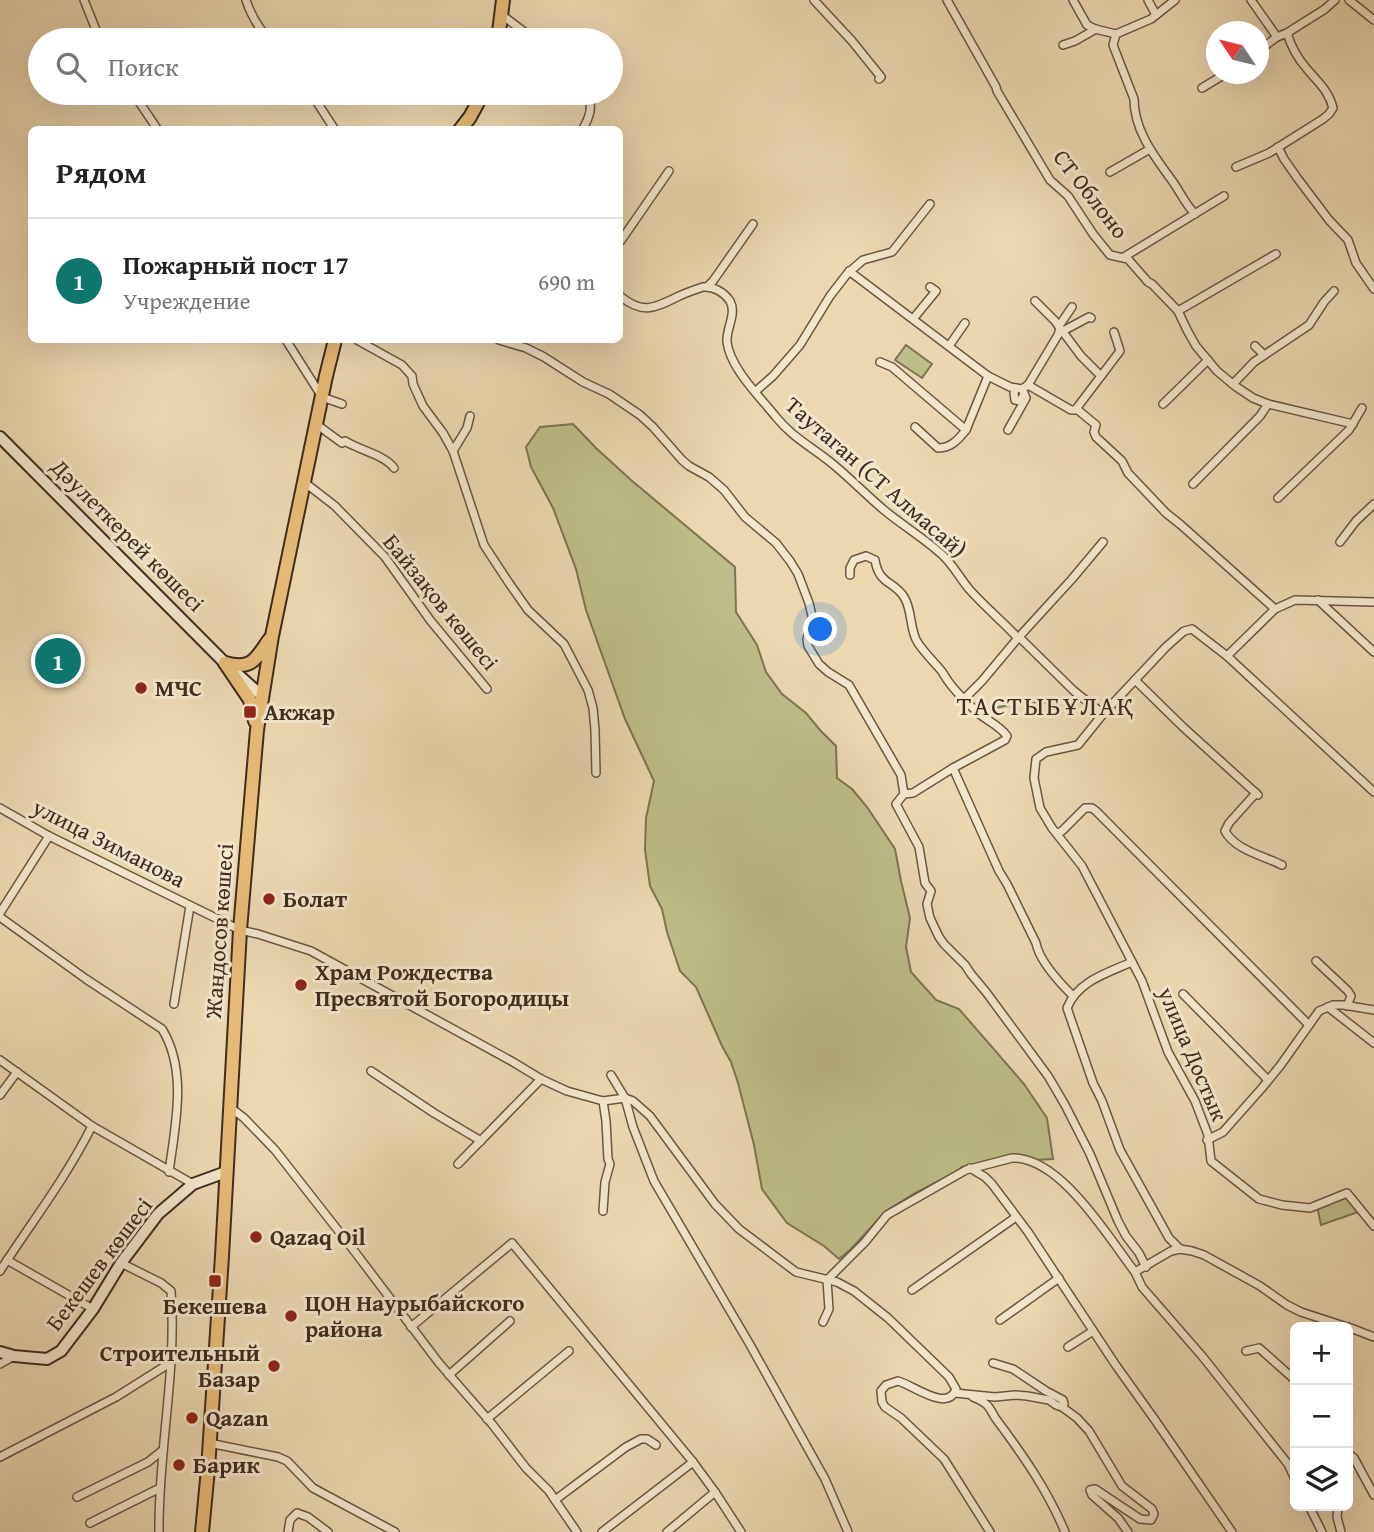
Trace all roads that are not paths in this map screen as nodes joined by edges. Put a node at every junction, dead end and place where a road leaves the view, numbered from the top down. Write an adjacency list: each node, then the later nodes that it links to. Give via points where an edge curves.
1 (84, 0): 15 (street)
2 (246, 0): 16 (street)
3 (503, 0): 12 (main road)
4 (814, 0): 25 (street, via 872,64)
5 (947, 0): 47 (street, СТ Облоно, via 1050,180 1068,196 1111,255)
6 (1073, 0): 19 (street, via 1087,25)
7 (1148, 0): 13 (street)
8 (1175, 0): 13 (street)
9 (1251, 0): 22 (street)
10 (1335, 0): 20 (street)
11 (1349, 0): 14 (street)
12 (502, 14): 17 (main road); 18 (street)
13 (1156, 15): 21 (street)
14 (1374, 20)
15 (95, 28)
16 (260, 28)
17 (500, 28)
18 (520, 28)
19 (1096, 29): 21 (street); 24 (street)
20 (1287, 33): 22 (street); 36 (street, via 1332,108 1323,119)
21 (1116, 34): 37 (street, via 1113,45)
22 (1277, 37): 23 (street)
23 (1269, 43)
24 (1063, 46)
25 (879, 79)
26 (1209, 84): 27 (street)
27 (1202, 88)
28 (142, 105): 32 (street)
29 (319, 105): 33 (street)
30 (476, 105): 34 (main road)
31 (591, 105): 35 (street)
32 (155, 126)
33 (332, 126)
34 (463, 126)
35 (584, 126)
36 (1278, 147): 38 (street); 51 (street, via 1348,240 1356,263)
37 (1150, 149): 40 (street); 43 (street)
38 (1236, 167)
39 (669, 171): 45 (street)
40 (1110, 172)
41 (1224, 196): 43 (street)
42 (930, 204): 48 (street, via 892,252 863,260)
43 (1195, 214): 47 (street)
44 (753, 224): 49 (street)
45 (623, 238)
46 (1276, 254): 56 (street)
47 (1124, 257): 56 (street, СТ Облоно)
48 (849, 271): 58 (street); 75 (street, via 800,345)
49 (708, 286): 53 (street, via 650,308 638,308); 75 (street, Таутаган (СТ Алмасай), via 730,300 729,351)
50 (937, 288): 58 (street)
51 (1374, 289)
52 (1334, 291): 68 (street, via 1309,325)
53 (623, 298)
54 (1035, 301): 60 (street)
55 (1072, 307): 60 (street)
56 (1178, 311): 69 (street, СТ Облоно)
57 (1091, 318): 60 (street)
58 (913, 319): 67 (street)
59 (965, 323): 67 (street)
60 (1061, 328): 72 (street); 74 (street)
61 (1114, 332): 72 (street, via 1120,351)
62 (288, 343): 76 (street)
63 (334, 343): 76 (main road, Жандосов көшесі)
64 (362, 343): 90 (street, via 408,370 423,406)
65 (509, 343): 116 (street, via 544,357 640,415 682,460 709,477 776,543 798,574 808,603 813,620 808,646 819,664 849,685 901,775)
66 (1255, 345): 68 (street)
67 (949, 346): 71 (street)
68 (1264, 355): 73 (street)
69 (1208, 360): 73 (street, СТ Облоно); 78 (street)
70 (880, 362): 87 (street, via 892,367)
71 (988, 376): 74 (street); 87 (street)
72 (1101, 376): 81 (street)
73 (1233, 384): 79 (street, СТ Облоно)
74 (1022, 388): 81 (street); 82 (street, via 1026,398); 82 (street, via 1014,393)
75 (756, 391): 103 (street, Таутаган (СТ Алмасай), via 789,432 943,554)
76 (321, 397): 77 (street); 84 (main road, Жандосов көшесі)
77 (342, 404)
78 (1163, 404)
79 (1268, 404): 85 (street, СТ Облоно); 93 (street)
80 (1362, 408): 85 (street)
81 (1076, 409): 101 (street, via 1096,425 1096,437 1154,501)
82 (1016, 414): 88 (street)
83 (470, 416): 90 (street)
84 (316, 424): 91 (street, via 342,443 388,461); 92 (main road, Жандосов көшесі)
85 (1353, 424): 94 (street)
86 (915, 427): 87 (street, via 938,448 952,445)
87 (966, 430)
88 (1007, 430)
89 (0, 437): 106 (main road, Дәулеткерей көшесі)
90 (453, 451): 114 (street, via 484,545 528,610 564,644 587,690 593,708)
91 (394, 468)
92 (304, 481): 102 (main road, Жандосов көшесі); 108 (street, Байзақов көшесі, via 385,557)
93 (1193, 484)
94 (1278, 498)
95 (1374, 505): 97 (street)
96 (1103, 542): 103 (street)
97 (1340, 542)
98 (850, 575): 110 (street, via 857,558 875,560 882,579 903,595 919,645)
99 (1318, 600): 100 (street); 101 (street, via 1295,600); 104 (street)
100 (1374, 602)
101 (1276, 609): 105 (street)
102 (272, 635): 106 (main road, via 248,665); 109 (main road, Жандосов көшесі)
103 (1018, 638): 110 (street); 111 (street, Таутаган (СТ Алмасай))
104 (1374, 652)
105 (1227, 656): 107 (street, via 1188,630); 115 (street)
106 (225, 663): 109 (main road, Дәулеткерей көшесі); 112 (main road, via 250,699)
107 (1135, 680): 111 (street); 120 (street, via 1257,794 1229,823 1225,831 1230,840)
108 (487, 689)
109 (262, 696): 112 (main road, Жандосов көшесі)
110 (964, 699): 113 (street, via 1007,736)
111 (1103, 714): 118 (street, улица Достык, via 1078,745 1036,759 1038,802)
112 (257, 730): 123 (main road, Жандосов көшесі)
113 (953, 768): 116 (street); 126 (street, via 1037,950)
114 (596, 773)
115 (1374, 792)
116 (904, 794): 158 (street, via 896,804 919,847 925,883 931,891 930,918 939,937 986,992 1052,1083 1090,1154 1118,1222)
117 (0, 808): 119 (street, улица Зиманова)
118 (1058, 833): 125 (street, улица Достык, via 1082,866); 132 (street, via 1085,808 1096,811)
119 (49, 836): 121 (street, улица Зиманова); 122 (street)
120 (1282, 865)
121 (190, 906): 123 (street, улица Зиманова); 128 (street)
122 (0, 915): 149 (street, via 167,1036 178,1088)
123 (240, 930): 138 (street, улица Зиманова, via 312,951); 143 (main road, Жандосов көшесі)
124 (1316, 961): 129 (street, via 1348,991)
125 (1132, 962): 126 (street, via 1084,984); 145 (street, улица Достык)
126 (1072, 995): 155 (street, via 1067,1008 1120,1150)
127 (1183, 995): 139 (street)
128 (174, 1004)
129 (1347, 1006): 130 (street); 131 (street)
130 (1328, 1007): 132 (street); 133 (street)
131 (1374, 1010)
132 (1309, 1025): 139 (street)
133 (1374, 1043)
134 (0, 1060): 135 (street)
135 (17, 1072): 140 (street); 144 (street)
136 (371, 1072): 146 (street)
137 (611, 1074): 141 (street)
138 (541, 1079): 142 (street, улица Зиманова); 146 (street)
139 (1268, 1080): 145 (street, via 1223,1132)
140 (0, 1096)
141 (625, 1098): 142 (street); 162 (street, via 650,1116 715,1204 739,1228 796,1272); 212 (street, via 654,1181 825,1479)
142 (603, 1101): 152 (street, via 610,1164)
143 (230, 1108): 150 (main road, Жандосов көшесі); 169 (street, via 275,1150)
144 (92, 1126): 149 (street); 156 (street)
145 (1208, 1140): 154 (street, улица Достык, via 1211,1161 1259,1199 1310,1208 1347,1193)
146 (481, 1141): 147 (street)
147 (458, 1164)
148 (970, 1168): 153 (street, via 992,1184); 160 (street, via 1012,1158 1033,1161 1077,1196); 162 (street, via 887,1215)
149 (169, 1172): 151 (street)
150 (226, 1172): 151 (main road, Бекешев көшесі); 188 (main road, Жандосов көшесі)
151 (193, 1184): 157 (main road, Бекешев көшесі, via 158,1214)
152 (603, 1211)
153 (1016, 1217): 161 (street); 163 (street)
154 (1374, 1226)
155 (1176, 1250): 158 (street); 168 (street, via 1204,1255 1287,1305)
156 (7, 1260): 159 (street); 164 (street)
157 (121, 1264): 164 (main road, Бекешев көшесі); 178 (street, via 170,1291)
158 (1146, 1267): 160 (street)
159 (0, 1271)
160 (1135, 1272): 194 (street, via 1142,1287)
161 (1059, 1278): 165 (street); 171 (street)
162 (827, 1280): 167 (street, via 829,1308); 183 (street, via 854,1291 888,1318 941,1368)
163 (912, 1290)
164 (93, 1309): 177 (main road, Бекешев көшесі, via 61,1351 47,1359)
165 (1000, 1320)
166 (510, 1321): 181 (street)
167 (823, 1322)
168 (1332, 1322)
169 (411, 1328): 181 (street); 193 (street, via 512,1244)
170 (1353, 1329): 172 (street)
171 (1093, 1331): 173 (street); 216 (street)
172 (1374, 1337)
173 (1068, 1347)
174 (569, 1351): 187 (street)
175 (1246, 1351): 182 (street, via 1259,1348)
176 (0, 1352): 177 (main road, Бекешев көшесі)
177 (14, 1356): 180 (street)
178 (170, 1363): 190 (street); 191 (street, via 116,1397)
179 (993, 1363): 186 (street, via 1013,1369 1063,1400)
180 (0, 1364)
181 (449, 1375): 187 (street)
182 (1290, 1376)
183 (959, 1394): 184 (street); 185 (street); 213 (street, via 945,1399 898,1381 881,1391 886,1407 944,1459)
184 (990, 1397): 185 (street); 186 (street, via 1027,1396)
185 (988, 1406): 214 (street, via 1035,1472)
186 (1062, 1407): 215 (street, via 1089,1431 1122,1486 1153,1510 1151,1520 1140,1519 1091,1489)
187 (487, 1419): 199 (street)
188 (209, 1443): 204 (main road, Жандосов көшесі); 207 (street, via 287,1461 313,1488)
189 (656, 1445): 199 (street, via 641,1439 626,1447)
190 (163, 1450): 195 (street); 198 (street)
191 (0, 1457)
192 (1353, 1460): 197 (street)
193 (693, 1462): 196 (street); 209 (street)
194 (1290, 1468)
195 (160, 1488): 202 (street); 203 (street)
196 (715, 1492): 210 (street); 211 (street)
197 (1374, 1495)
198 (77, 1497)
199 (555, 1500): 208 (street)
200 (1312, 1511): 217 (street)
201 (1338, 1511): 218 (street)
202 (90, 1523)
203 (159, 1532)
204 (202, 1532)
205 (288, 1532): 206 (street, via 297,1513)
206 (328, 1532)
207 (395, 1532)
208 (577, 1532)
209 (602, 1532)
210 (667, 1532)
211 (741, 1532)
212 (848, 1532)
213 (990, 1532)
214 (1065, 1532)
215 (1128, 1532)
216 (1232, 1532)
217 (1322, 1532)
218 (1341, 1532)

